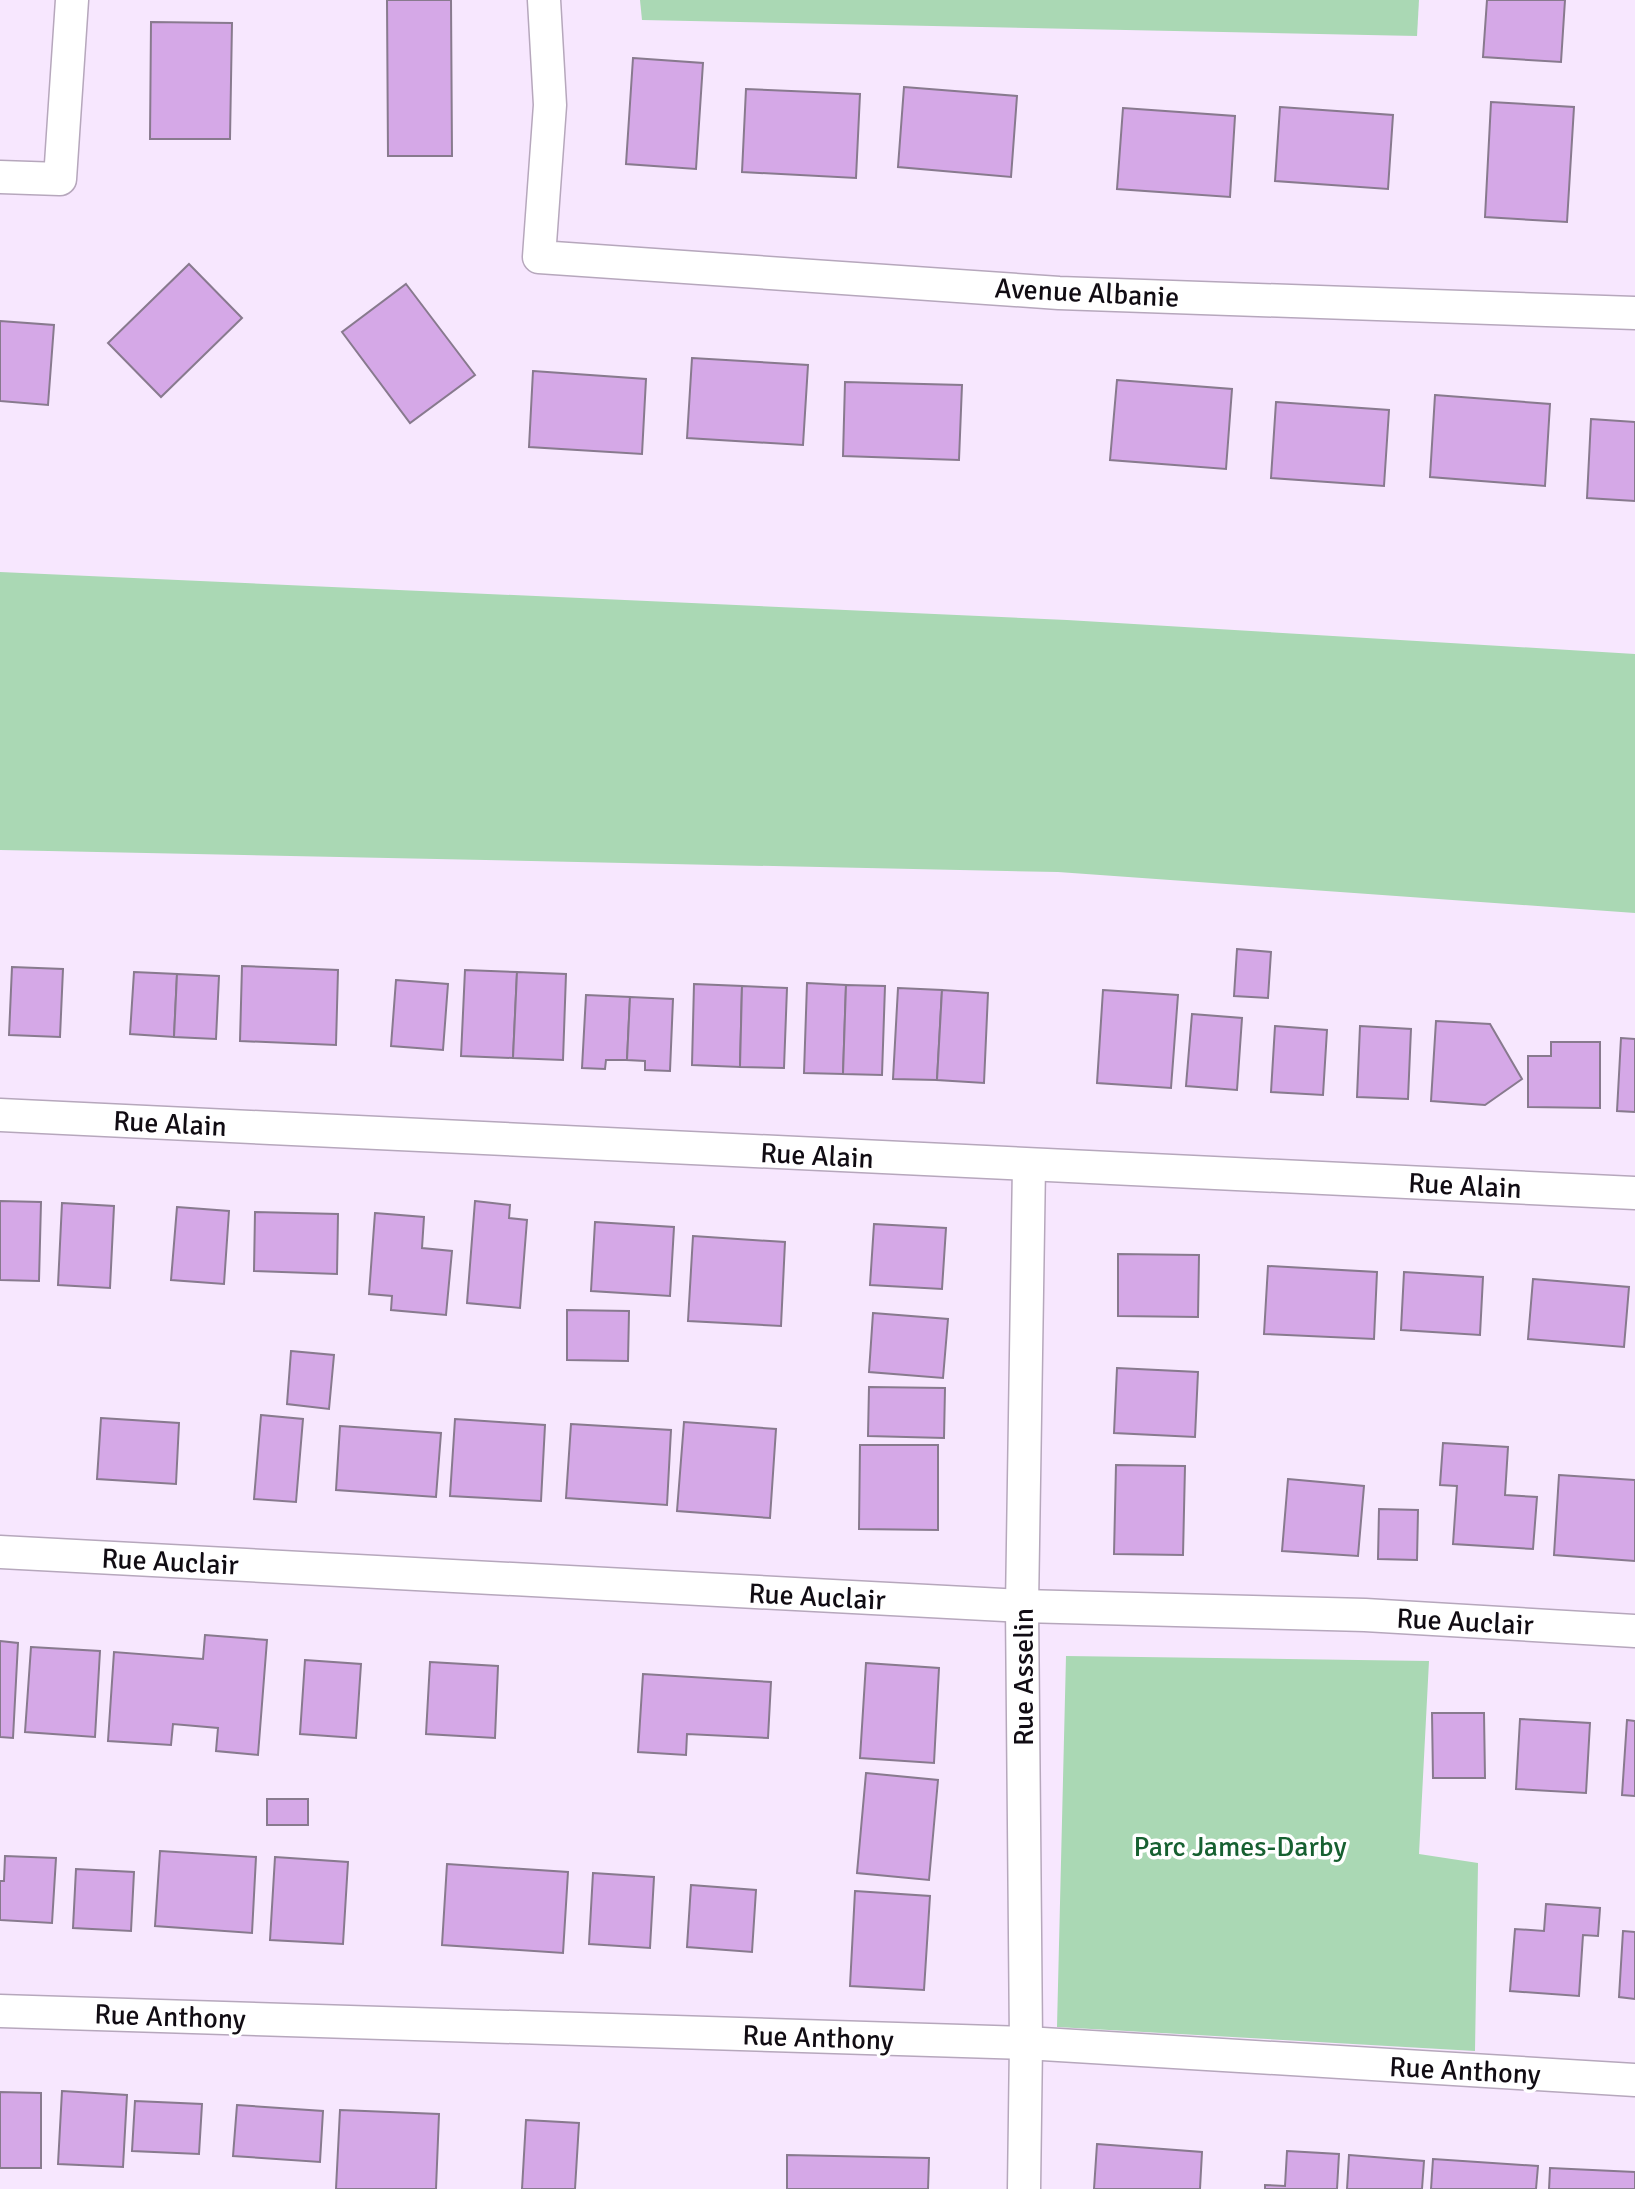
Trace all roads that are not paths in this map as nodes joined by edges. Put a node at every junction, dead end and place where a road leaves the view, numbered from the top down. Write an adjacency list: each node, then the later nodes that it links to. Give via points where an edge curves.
1 (72, 0): 3 (street, via 60,179)
2 (544, 0): 4 (street, Avenue Albanie, via 550,105 539,257 1059,293)
3 (0, 177)
4 (1635, 313)
5 (0, 1115): 6 (street, Rue Alain)
6 (1029, 1165): 7 (street, Rue Alain); 9 (street, Rue Asselin)
7 (1635, 1193)
8 (0, 1552): 9 (street, Rue Auclair)
9 (1022, 1606): 10 (street, Rue Auclair, via 1365,1615); 12 (street, Rue Asselin)
10 (1635, 1631)
11 (0, 2011): 12 (street, Rue Anthony)
12 (1026, 2043): 13 (street, Rue Anthony); 14 (street, Rue Asselin)
13 (1635, 2080)
14 (1024, 2189)

